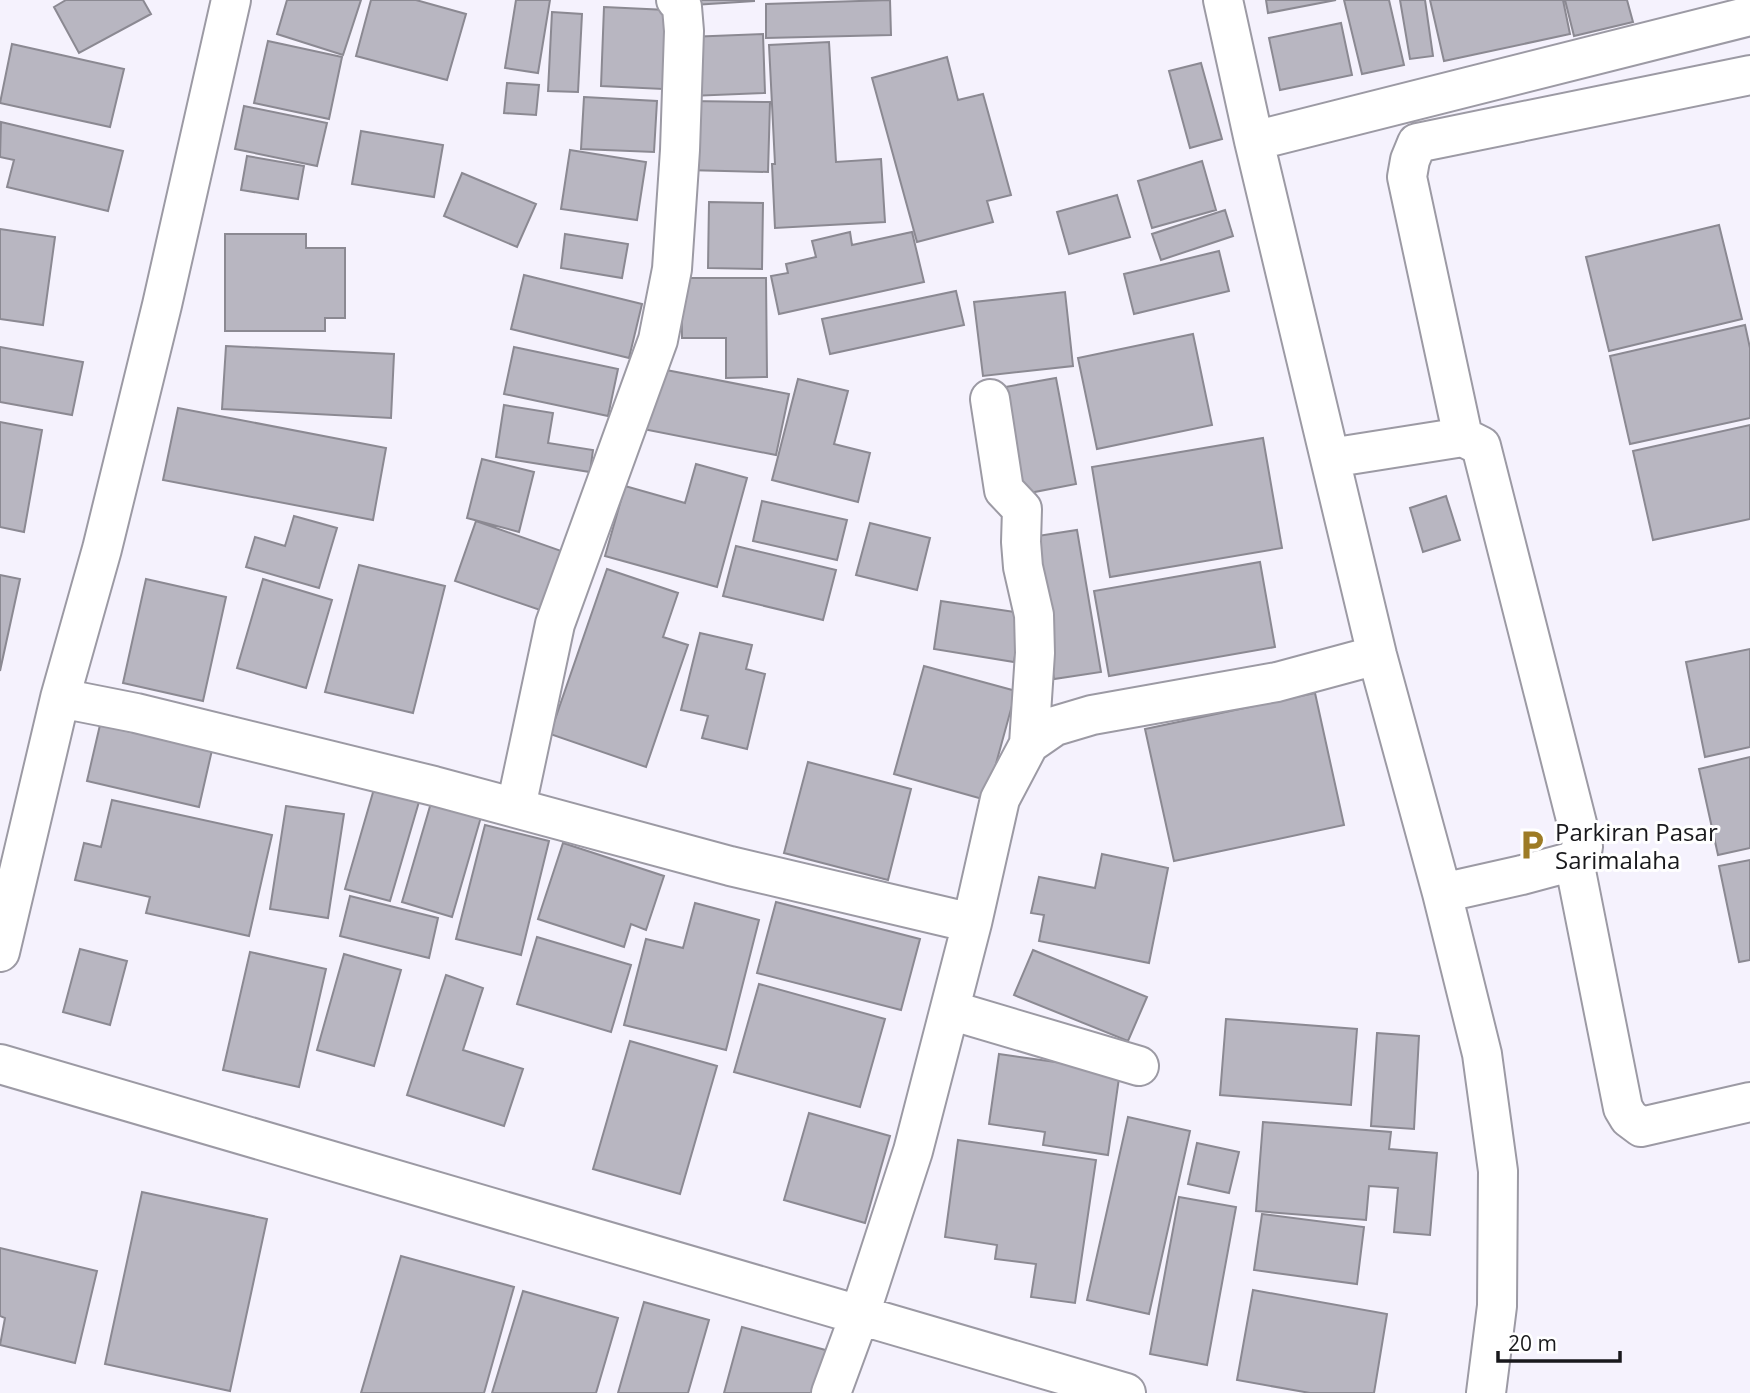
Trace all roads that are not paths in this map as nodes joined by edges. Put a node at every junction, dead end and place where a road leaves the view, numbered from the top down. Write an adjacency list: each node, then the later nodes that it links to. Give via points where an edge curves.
1 (231, 0): 11 (street, via 106,536)
2 (676, 0): 13 (street, via 682,7 684,31 672,270 658,340 555,624)
3 (1223, 0): 6 (street)
4 (1750, 16): 6 (street)
5 (1750, 75): 8 (street, via 1417,143 1407,177)
6 (1254, 142): 9 (street)
7 (990, 399): 12 (street, via 1004,490 1022,509 1020,542 1034,615)
8 (1463, 437): 9 (street); 14 (street, via 1481,446 1583,848)
9 (1330, 458): 10 (street)
10 (1377, 655): 12 (street, via 1277,682 1092,715 1055,726); 15 (street)
11 (60, 698): 13 (street); 17 (street)
12 (1029, 744): 16 (street, via 1000,799)
13 (516, 807): 16 (street, via 730,866)
14 (1574, 861): 15 (street); 21 (street, via 1623,1108 1629,1118 1641,1127)
15 (1442, 892): 25 (street, via 1482,1054 1498,1171 1497,1306)
16 (972, 923): 18 (street)
17 (0, 952)
18 (950, 1010): 20 (street); 22 (street, via 913,1151)
19 (0, 1064): 22 (street)
20 (1139, 1066)
21 (1750, 1102)
22 (860, 1314): 23 (street); 24 (street)
23 (831, 1393)
24 (1126, 1393)
25 (1486, 1393)

